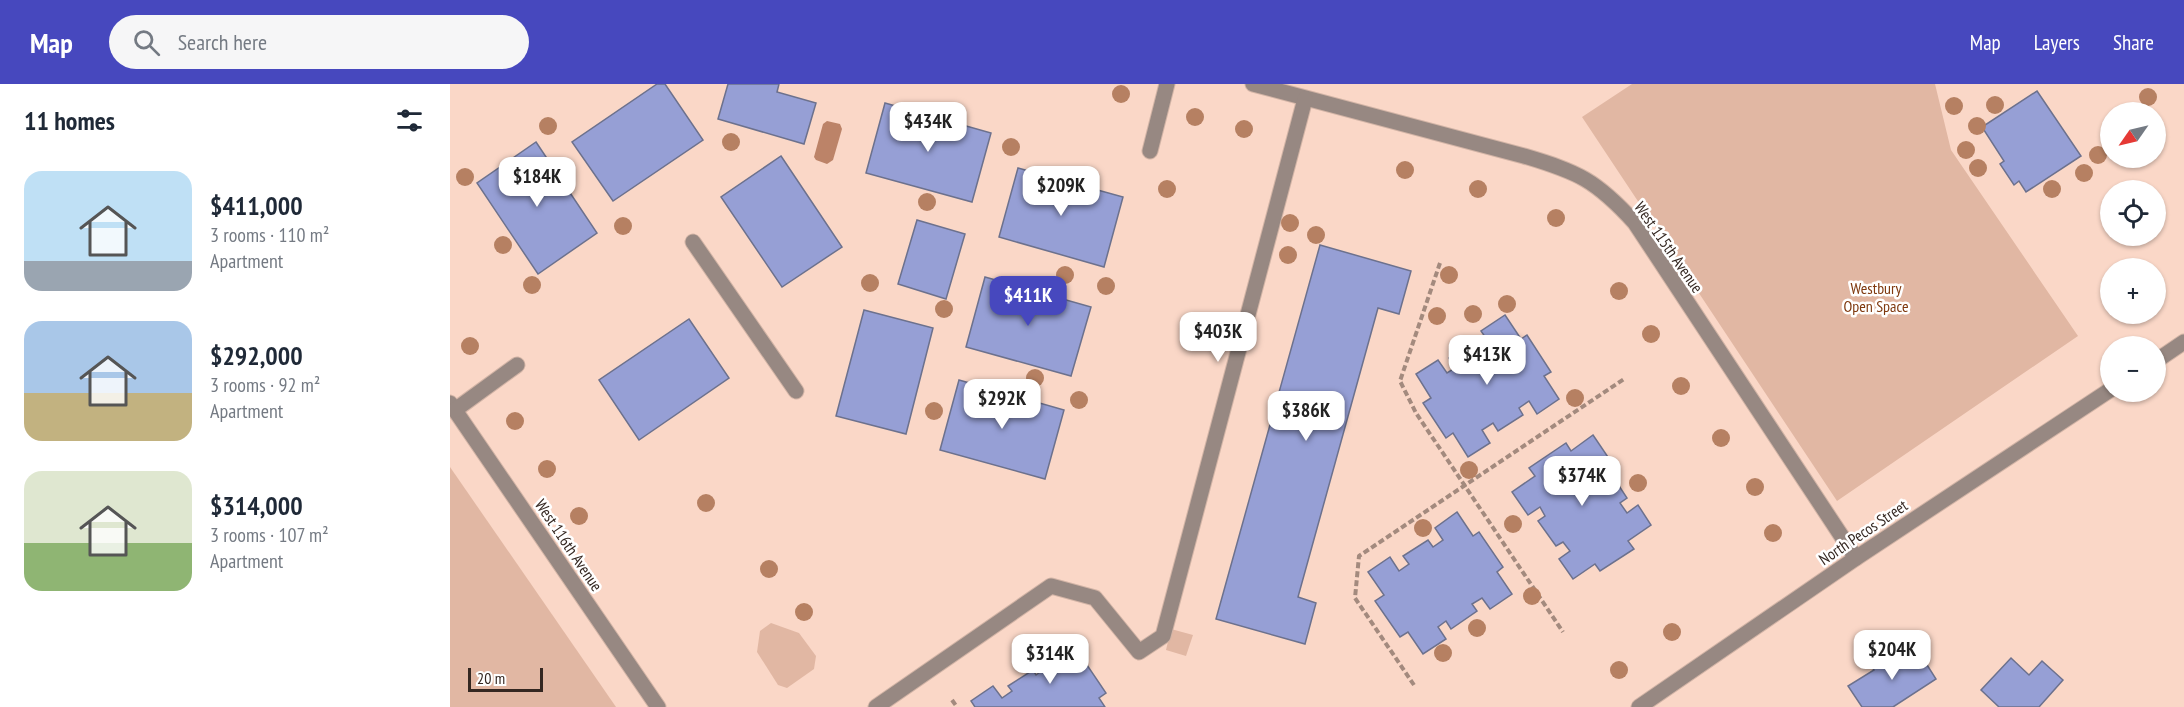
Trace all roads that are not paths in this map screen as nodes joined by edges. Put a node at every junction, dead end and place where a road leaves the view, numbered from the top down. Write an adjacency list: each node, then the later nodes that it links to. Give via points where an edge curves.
1 (1167, 84): 4 (street)
2 (1253, 84): 3 (street, West 115th Avenue)
3 (1305, 99): 12 (street, West 115th Avenue, via 1524,156 1567,169 1598,186 1635,223); 14 (street, via 1163,636 1139,652 1095,598 1051,586)
4 (1150, 151)
5 (693, 242): 9 (street)
6 (2184, 342): 7 (street)
7 (2166, 354)
8 (517, 365): 11 (street)
9 (796, 391)
10 (2100, 397): 12 (street, North Pecos Street)
11 (452, 407): 13 (street, West 116th Avenue)
12 (1856, 558): 15 (street, North Pecos Street)
13 (658, 707)
14 (876, 707)
15 (1639, 707)

